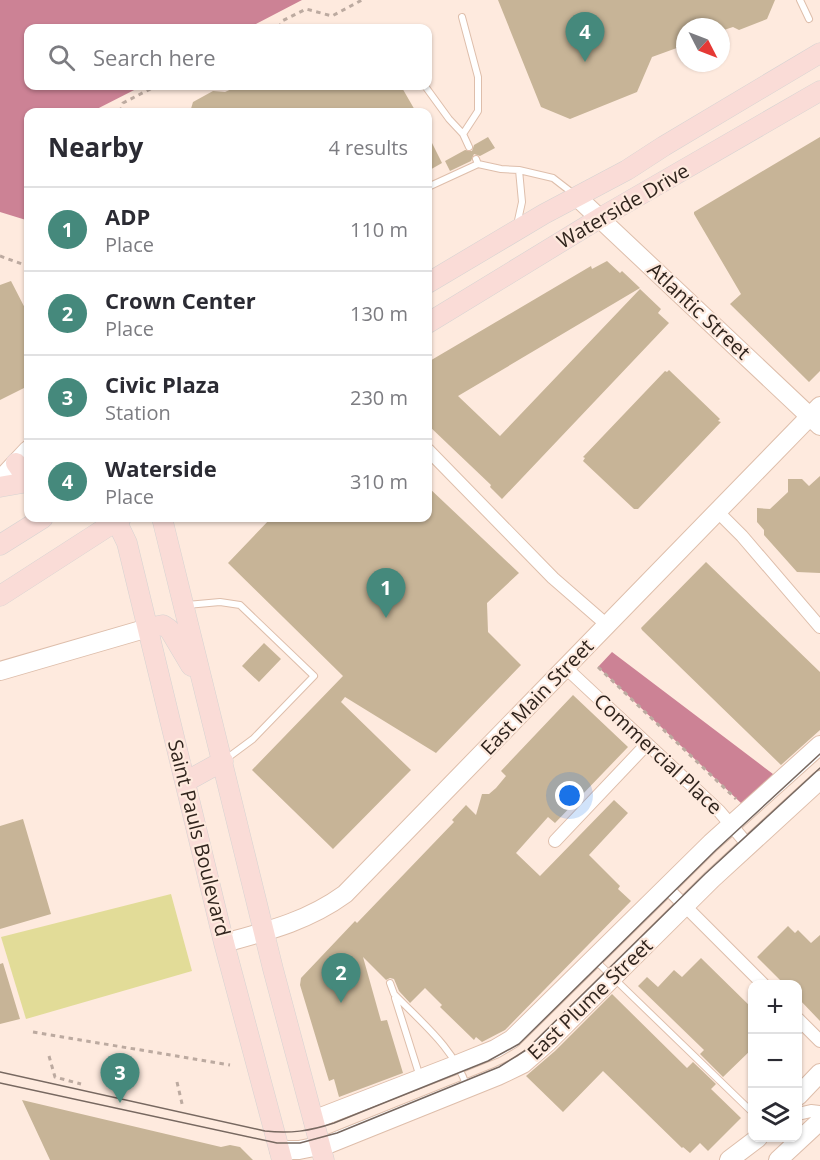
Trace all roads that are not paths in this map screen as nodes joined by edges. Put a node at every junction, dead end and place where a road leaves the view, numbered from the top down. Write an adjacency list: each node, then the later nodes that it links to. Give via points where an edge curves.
1 (800, 0): 3 (lane)
2 (462, 17): 7 (lane, via 478,77 478,111)
3 (809, 19)
4 (820, 53): 11 (main road, Waterside Drive)
5 (427, 90): 7 (lane)
6 (820, 91): 12 (main road, Waterside Drive)
7 (463, 134): 8 (lane)
8 (469, 147)
9 (519, 170): 10 (lane, via 501,170 477,161); 11 (lane, via 553,178); 13 (lane, via 522,202)
10 (432, 186)
11 (577, 197): 12 (street, Atlantic Street); 13 (main road, Waterside Drive)
12 (600, 218): 15 (main road, Waterside Drive); 16 (street, Atlantic Street)
13 (515, 231): 14 (main road, Waterside Drive)
14 (432, 281)
15 (432, 321)
16 (817, 416): 22 (street, East Main Street)
17 (432, 454): 30 (street, via 553,578)
18 (22, 456): 19 (street)
19 (0, 480)
20 (24, 482): 21 (main road)
21 (0, 487)
22 (717, 511): 30 (street, East Main Street); 31 (street)
23 (37, 522): 27 (main road)
24 (112, 522): 28 (main road)
25 (119, 522): 32 (main road, Saint Pauls Boulevard)
26 (163, 522): 29 (main road, Saint Pauls Boulevard)
27 (0, 545)
28 (0, 596)
29 (184, 605): 35 (main road, Saint Pauls Boulevard); 38 (lane, via 240,605 314,676 254,739)
30 (607, 625): 33 (street, East Main Street)
31 (820, 627)
32 (148, 628): 34 (street); 35 (main road, via 170,628); 40 (main road, Saint Pauls Boulevard)
33 (565, 667): 36 (street, Commercial Place); 46 (street, East Main Street, via 345,894 305,918)
34 (0, 671)
35 (207, 695): 38 (main road, Saint Pauls Boulevard)
36 (647, 744): 41 (street, Commercial Place); 42 (street)
37 (820, 745): 41 (street, East Plume Street)
38 (223, 761): 40 (main road); 46 (main road, Saint Pauls Boulevard)
39 (820, 780): 43 (street, East Plume Street)
40 (185, 782): 47 (main road, Saint Pauls Boulevard)
41 (731, 824): 43 (street, Commercial Place); 44 (street, East Plume Street)
42 (555, 841)
43 (748, 845): 45 (street, East Plume Street)
44 (666, 887): 45 (street); 48 (street, East Plume Street)
45 (685, 906): 49 (street, East Plume Street); 50 (street)
46 (264, 932): 47 (street, East Main Street); 63 (main road, Saint Pauls Boulevard)
47 (224, 943): 67 (main road, Saint Pauls Boulevard)
48 (593, 958): 49 (lane); 55 (street, East Plume Street, via 512,1039)
49 (613, 977): 58 (street, East Plume Street, via 523,1064); 60 (lane)
50 (759, 980)
51 (390, 984): 52 (lane)
52 (394, 994): 55 (lane); 57 (lane)
53 (802, 1023): 54 (street)
54 (820, 1041)
55 (458, 1064): 57 (street, East Plume Street); 58 (lane)
56 (820, 1073): 59 (street)
57 (421, 1079): 63 (street, East Plume Street)
58 (468, 1088): 66 (street, East Plume Street, via 350,1136)
59 (802, 1092)
60 (748, 1107)
61 (802, 1112): 62 (street)
62 (820, 1113)
63 (313, 1120): 66 (main road, Saint Pauls Boulevard)
64 (820, 1121): 69 (street)
65 (752, 1142): 68 (street)
66 (322, 1153): 67 (street, East Plume Street, via 299,1150)
67 (280, 1155)
68 (729, 1160)
69 (778, 1160)

